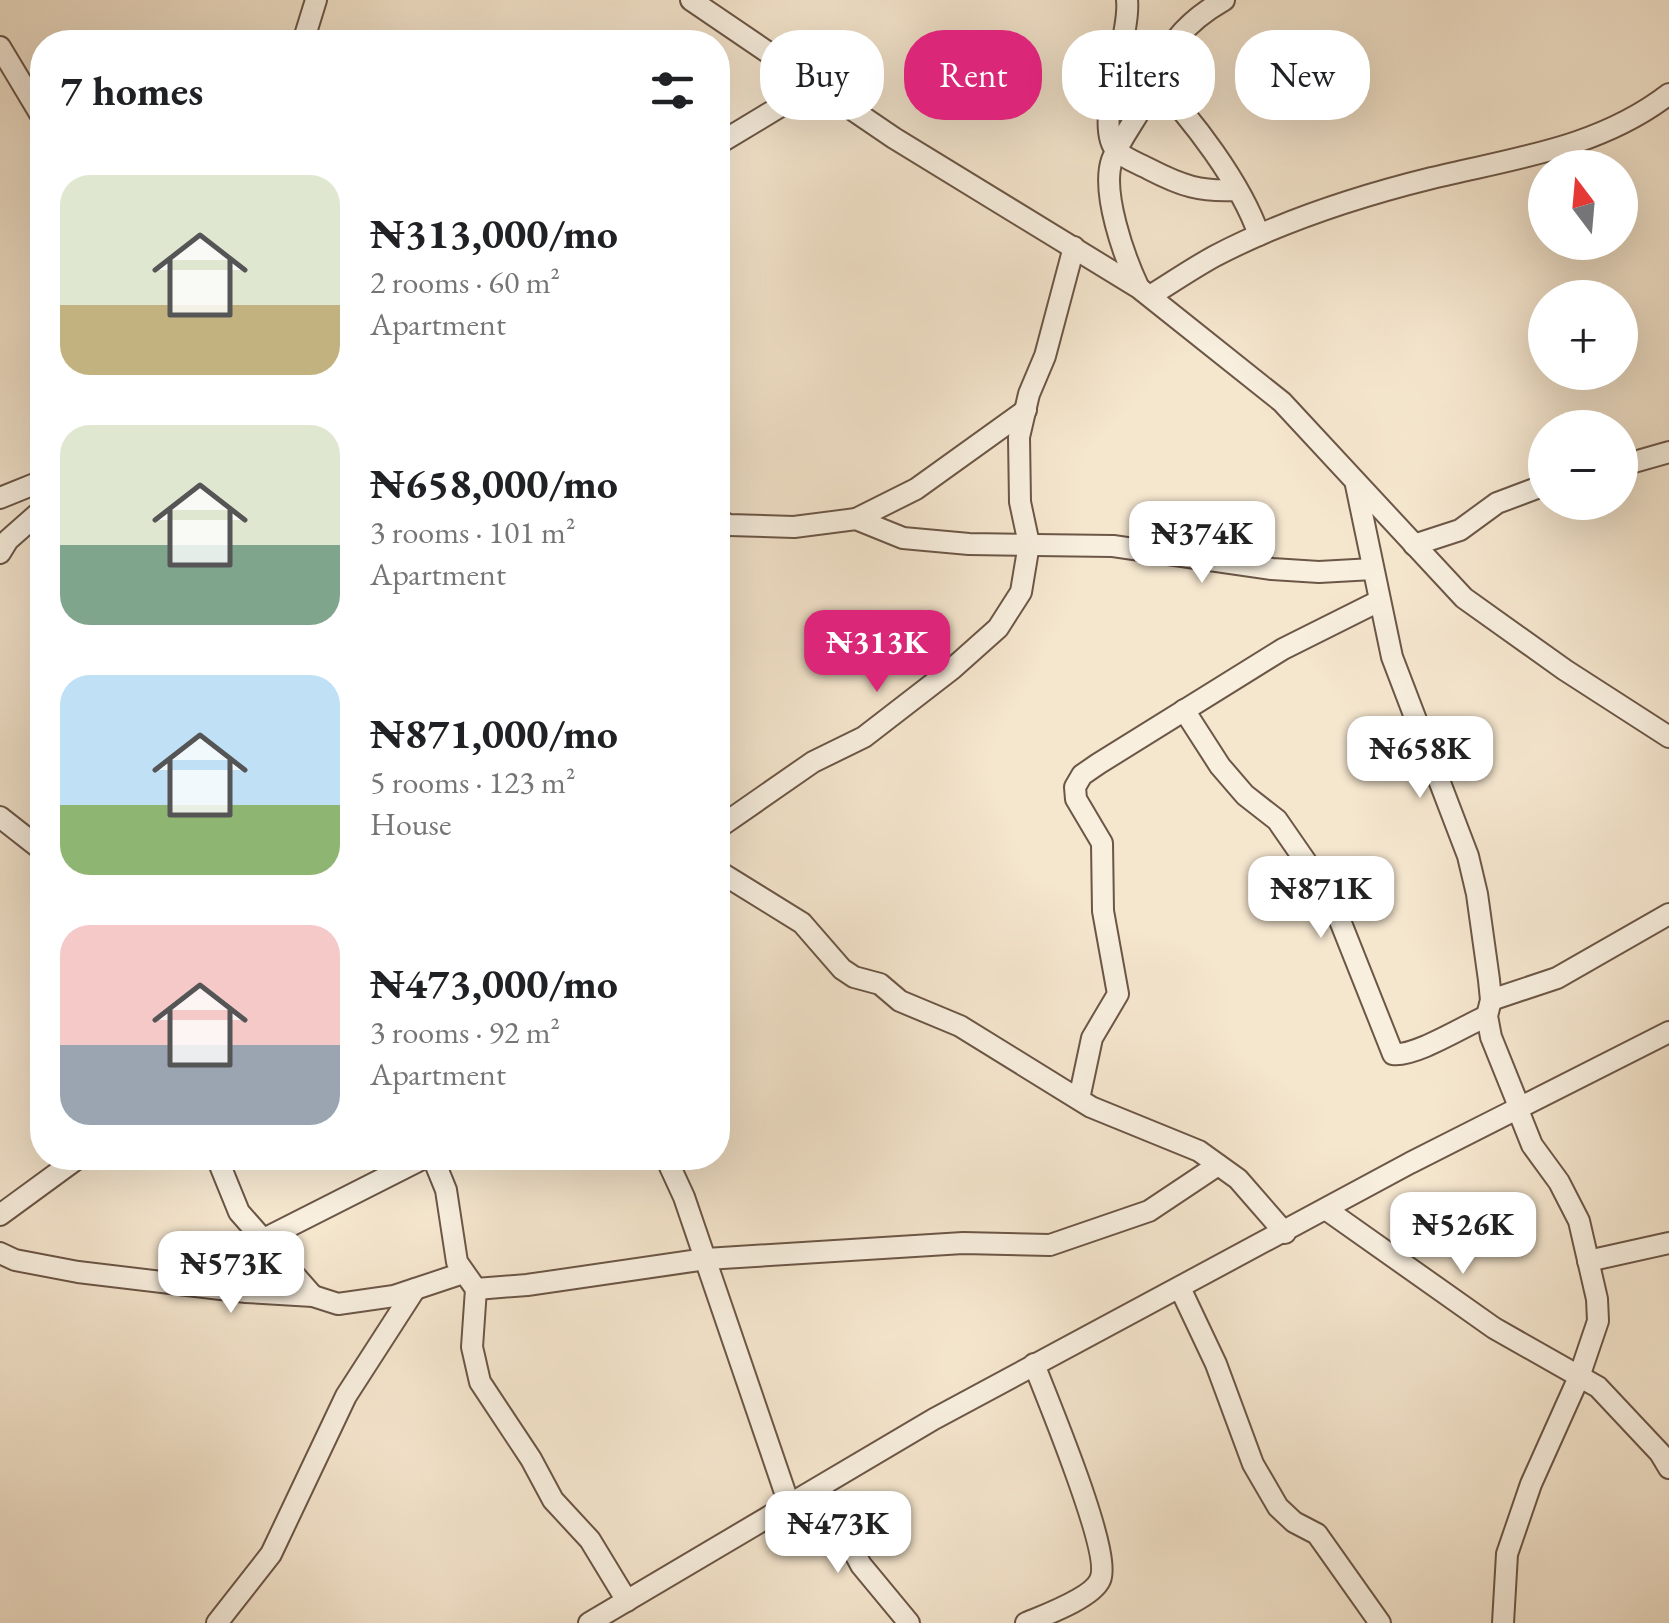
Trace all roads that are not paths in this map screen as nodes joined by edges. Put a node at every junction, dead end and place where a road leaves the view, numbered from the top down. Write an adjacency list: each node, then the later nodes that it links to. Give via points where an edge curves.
1 (316, 0): 5 (street)
2 (691, 0): 8 (street)
3 (1127, 0): 16 (street, via 1129,20 1110,105 1108,133)
4 (1224, 0): 6 (street)
5 (307, 30)
6 (1184, 30)
7 (0, 46): 9 (street)
8 (760, 46)
9 (30, 96)
10 (1668, 97): 18 (street, via 1574,146 1413,184)
11 (760, 119): 15 (street)
12 (868, 120): 19 (street)
13 (1134, 120): 16 (street)
14 (1191, 120): 17 (street)
15 (730, 137)
16 (1116, 152): 17 (street, via 1204,192); 20 (street, via 1110,164 1114,218)
17 (1237, 190): 18 (street)
18 (1259, 235): 20 (street)
19 (1074, 247): 20 (street); 21 (street)
20 (1144, 292): 24 (street, via 1282,402)
21 (1026, 410): 28 (street, via 895,502); 31 (street, via 1018,478)
22 (1669, 452): 23 (street)
23 (1638, 461)
24 (1356, 483): 32 (street); 34 (street)
25 (30, 486): 27 (street)
26 (1528, 491): 32 (street, via 1497,503 1460,530)
27 (0, 498)
28 (856, 518): 30 (street); 31 (street, via 903,538)
29 (30, 521): 33 (street)
30 (730, 526)
31 (1029, 544): 34 (street, via 1113,546 1272,570); 39 (street, via 1021,592 998,628 864,737 813,762)
32 (1414, 544): 37 (street, via 1464,598)
33 (0, 553)
34 (1373, 569): 35 (street)
35 (1379, 602): 36 (street, via 1283,649); 43 (street, via 1392,657 1468,856)
36 (1184, 710): 43 (street, via 1220,766 1276,820 1330,898 1393,1054 1419,1050); 45 (street, via 1082,775 1075,787 1102,843 1103,911 1118,994 1092,1038)
37 (1669, 737)
38 (0, 817): 40 (street)
39 (730, 820)
40 (30, 841)
41 (730, 878): 45 (street, via 802,923 842,969 960,1026)
42 (1669, 914): 43 (street)
43 (1489, 1008): 46 (street, via 1491,1038)
44 (1669, 1032): 46 (street)
45 (1079, 1100): 47 (street)
46 (1519, 1110): 53 (street); 60 (street, via 1532,1145 1579,1221)
47 (1218, 1165): 55 (street); 59 (street, via 1149,1211 1050,1245 962,1243)
48 (62, 1170): 54 (street)
49 (222, 1170): 56 (street, via 239,1212)
50 (400, 1170): 56 (street)
51 (438, 1170): 61 (street, via 457,1262)
52 (672, 1170): 59 (street)
53 (1326, 1210): 55 (street); 66 (street, via 1494,1328)
54 (0, 1216)
55 (1285, 1233): 62 (street)
56 (264, 1239): 64 (street)
57 (1669, 1242): 60 (street)
58 (0, 1253): 64 (street, via 78,1272)
59 (706, 1259): 61 (street, via 527,1285); 69 (street)
60 (1588, 1261): 66 (street, via 1598,1321)
61 (469, 1281): 63 (street); 70 (street, via 480,1382 553,1500 590,1540)
62 (1180, 1288): 65 (street); 75 (street, via 1253,1464 1278,1507 1317,1534)
63 (415, 1289): 64 (street, via 338,1304); 71 (street, via 346,1396 271,1554)
64 (314, 1296)
65 (1034, 1364): 68 (street); 74 (street, via 1094,1531 1102,1576 1083,1595)
66 (1579, 1377): 67 (street, via 1598,1387); 76 (street, via 1508,1554)
67 (1669, 1468)
68 (820, 1488): 69 (street); 73 (street, via 861,1566)
69 (790, 1506): 70 (street)
70 (625, 1609): 72 (street)
71 (216, 1623)
72 (589, 1623)
73 (909, 1623)
74 (1026, 1623)
75 (1380, 1623)
76 (1503, 1623)

